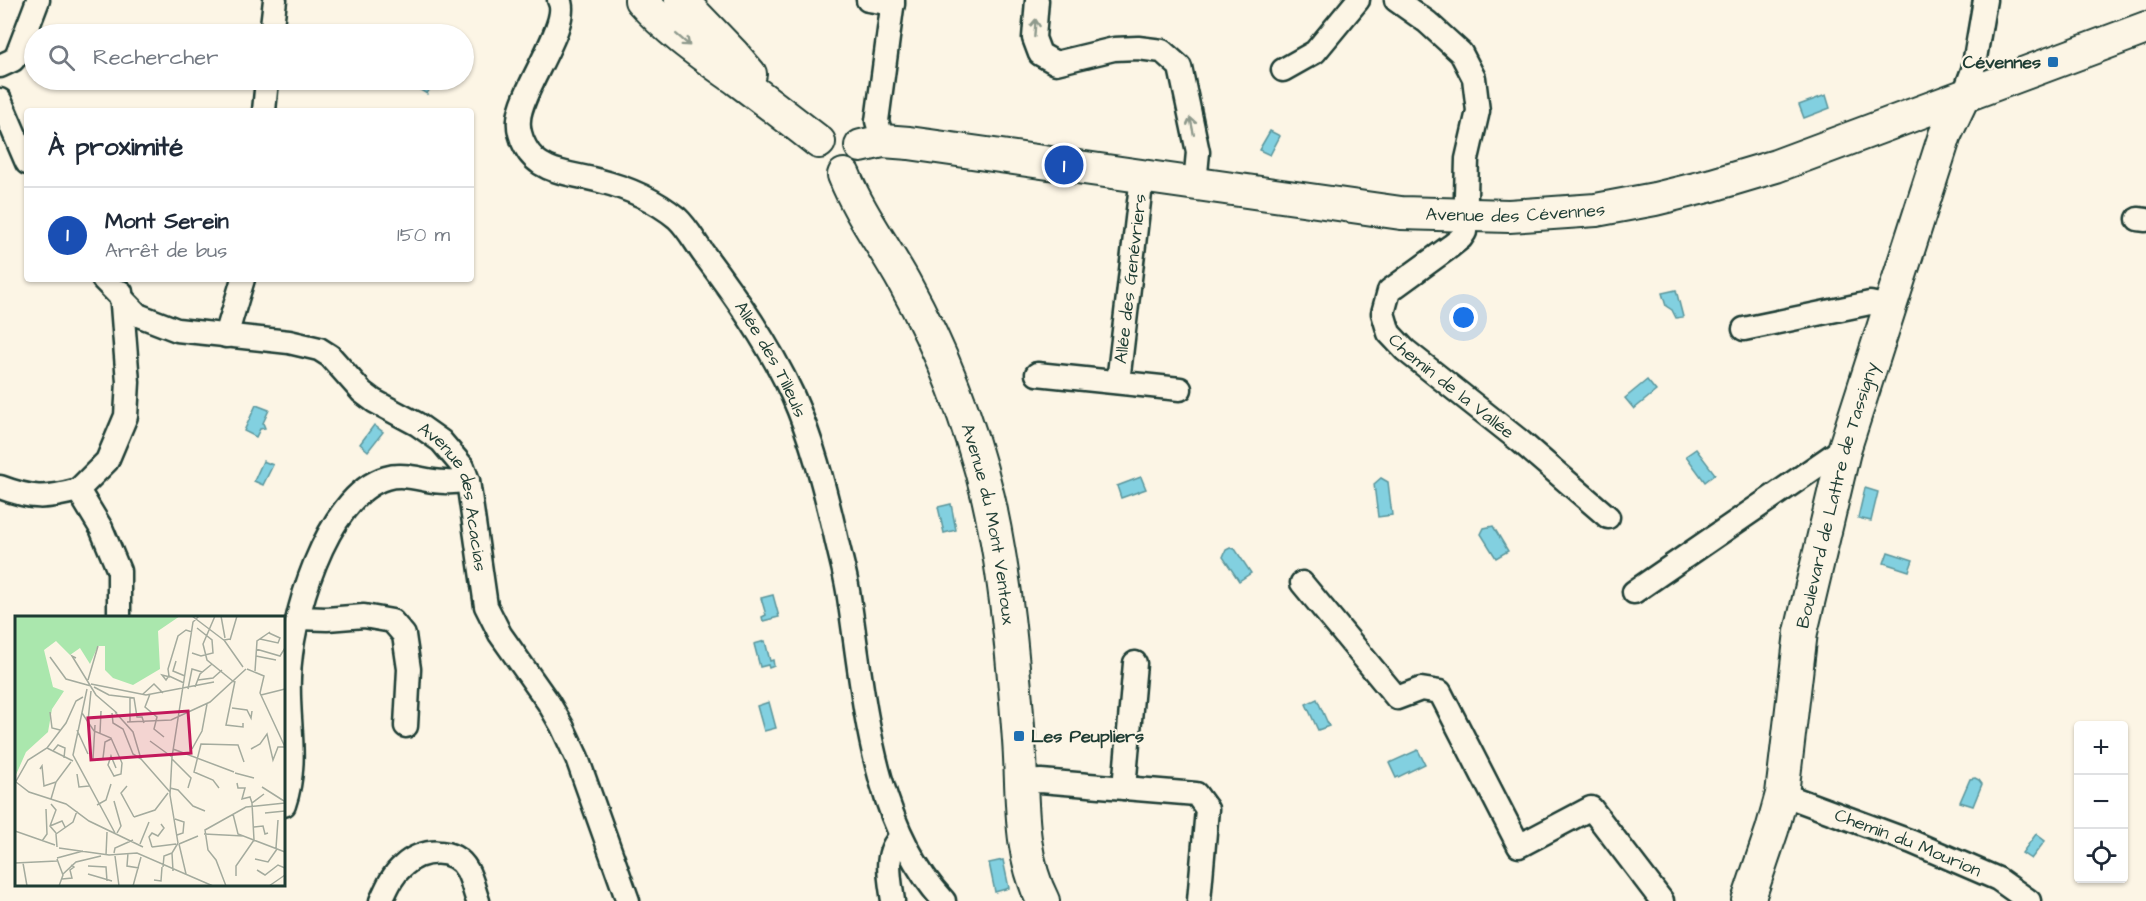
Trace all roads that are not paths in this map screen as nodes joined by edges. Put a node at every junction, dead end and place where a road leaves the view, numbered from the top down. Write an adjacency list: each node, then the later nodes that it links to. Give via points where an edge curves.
1 (38, 0): 12 (street)
2 (275, 0): 13 (street)
3 (559, 0): 53 (street, Allée des Tilleuls, via 560,22 522,104 519,120 525,148 556,172 600,180 645,196 679,220 734,295 792,393 816,453 847,587 869,733)
4 (641, 0): 22 (street, one-way to 22, via 693,48)
5 (681, 0): 22 (street, via 734,54)
6 (868, 0): 11 (street)
7 (1037, 0): 28 (street, one-way to 7, via 1198,152 1180,67 1162,51 1138,48 1056,63 1040,54 1034,38)
8 (1358, 0): 17 (street, via 1315,52)
9 (1396, 0): 29 (street, Chemin de la Vallée, via 1461,53 1474,78 1478,111 1467,159)
10 (1985, 0): 19 (street, via 1973,70)
11 (893, 2): 24 (street)
12 (29, 24)
13 (272, 24)
14 (2146, 28): 19 (street, Avenue des Cévennes)
15 (24, 37): 16 (street, via 13,60)
16 (0, 66)
17 (1283, 70)
18 (266, 90): 21 (street)
19 (1963, 97): 29 (street, Avenue des Cévennes, via 1776,166 1655,200 1596,210); 32 (street, Boulevard de Lattre de Tassigny, via 1945,135)
20 (0, 100): 25 (street)
21 (264, 108)
22 (785, 116): 23 (street)
23 (819, 142): 24 (street, via 830,132 845,131); 26 (street, via 817,157 824,169)
24 (872, 144): 26 (street, via 856,167); 27 (street, Avenue des Cévennes, via 909,143)
25 (24, 157)
26 (844, 175): 49 (street, Avenue du Mont Ventoux, via 944,362 970,434 1001,564)
27 (1142, 176): 28 (street, Avenue des Cévennes); 36 (street, Allée des Genévriers)
28 (1195, 184): 29 (street, Avenue des Cévennes, via 1401,213)
29 (1465, 216): 42 (street, Chemin de la Vallée, via 1461,238 1389,291 1383,313 1389,333)
30 (242, 282): 34 (street)
31 (122, 288): 34 (street, Avenue des Acacias, via 138,315 177,330); 41 (street, via 128,382 126,416 107,461)
32 (1889, 307): 33 (street, via 1870,303); 38 (street, Boulevard de Lattre de Tassigny)
33 (1744, 329)
34 (226, 336): 39 (street, Avenue des Acacias, via 319,349 362,392 441,441 463,468)
35 (1037, 374): 36 (street, Allée des Genévriers)
36 (1118, 382): 37 (street, Allée des Genévriers)
37 (1180, 389)
38 (1845, 447): 44 (street); 51 (street, Boulevard de Lattre de Tassigny, via 1801,632)
39 (468, 481): 46 (street, via 389,477 361,492 328,537 307,584); 56 (street, Avenue des Acacias, via 486,606 500,634 562,726)
40 (0, 487): 41 (street, via 27,497)
41 (78, 490): 45 (street, via 101,528 119,571)
42 (1608, 517)
43 (1302, 583): 61 (street, via 1397,698 1421,688 1440,692 1519,846 1591,808)
44 (1634, 592)
45 (119, 616)
46 (298, 618): 48 (street, via 364,616 392,621 404,635 409,669); 52 (street, via 289,677 293,738)
47 (1136, 663): 50 (street)
48 (406, 726)
49 (1022, 782): 50 (street); 59 (street, Avenue du Mont Ventoux, via 1029,860)
50 (1124, 788): 60 (street, via 1196,794 1207,809)
51 (1782, 794): 62 (street, Boulevard de Lattre de Tassigny); 63 (street, Chemin du Mourion, via 1998,879)
52 (285, 800)
53 (902, 837): 57 (street, via 892,845 889,857); 58 (street, Allée des Tilleuls)
54 (381, 901): 55 (street, via 404,864 437,852 448,854 463,865)
55 (478, 901)
56 (628, 901)
57 (893, 901)
58 (944, 901)
59 (1043, 901)
60 (1199, 901)
61 (1662, 901)
62 (1748, 901)
63 (2029, 901)

